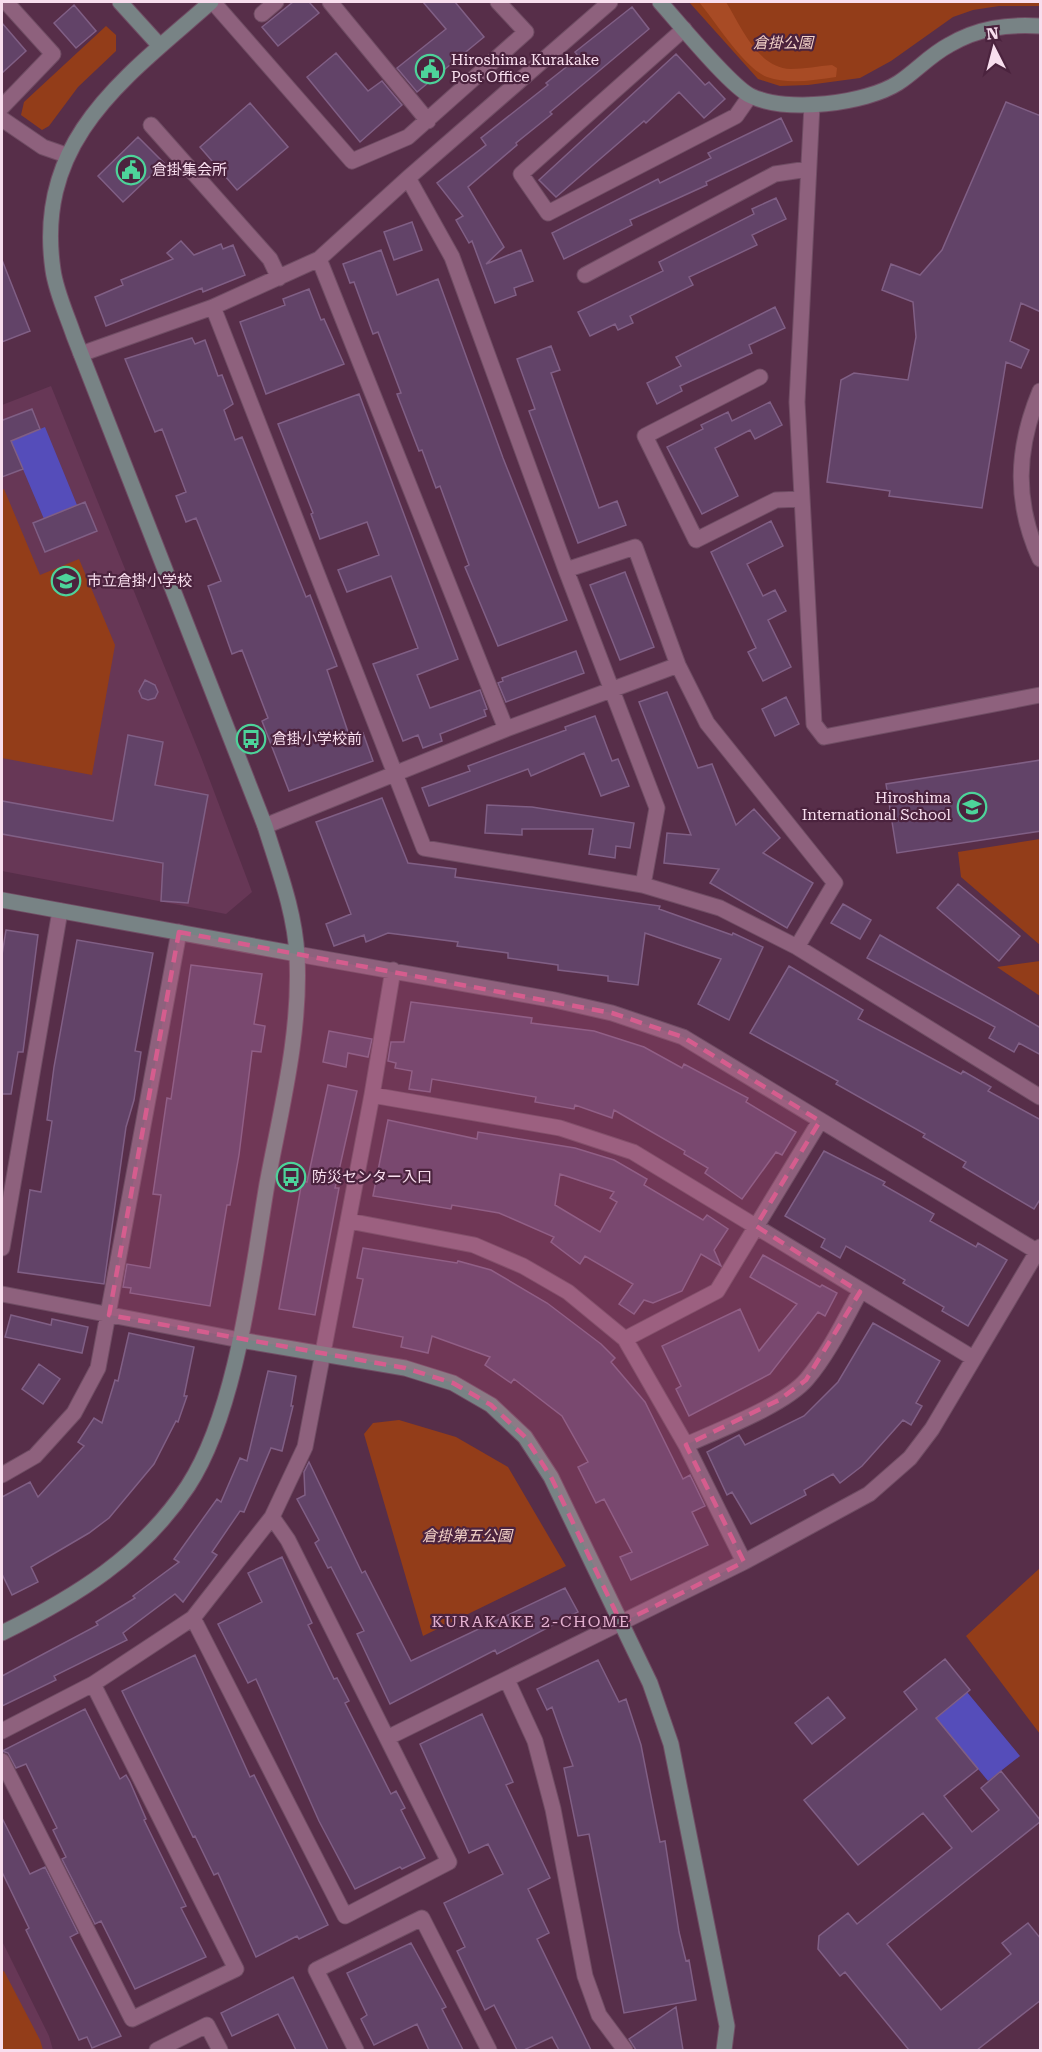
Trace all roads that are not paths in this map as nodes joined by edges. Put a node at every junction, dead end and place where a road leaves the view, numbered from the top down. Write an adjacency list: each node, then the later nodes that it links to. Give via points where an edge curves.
1 (6, 2): 15 (street, via 53,54)
2 (120, 2): 12 (street)
3 (276, 2): 9 (street)
4 (330, 2): 17 (street)
5 (498, 2): 17 (street, via 526,32)
6 (610, 2): 21 (street)
7 (660, 2): 11 (street)
8 (207, 3): 12 (street); 17 (street, via 352,161 408,137)
9 (262, 14)
10 (1041, 26): 14 (street, via 1012,24 981,30 948,45 896,84 875,93)
11 (684, 28): 13 (street); 13 (street, via 521,174 548,213 736,116)
12 (160, 46): 19 (street, via 90,116)
13 (750, 96): 14 (street, via 779,104)
14 (812, 105): 20 (street)
15 (2, 107)
16 (2, 119): 19 (street, via 43,147)
17 (428, 121)
18 (151, 125): 24 (street, via 270,259)
19 (66, 155): 26 (street, via 55,192 50,231 53,272)
20 (808, 169): 23 (street, via 775,174); 29 (street, via 797,402)
21 (408, 178): 22 (street); 31 (street, via 452,257)
22 (319, 259): 24 (street); 35 (street)
23 (585, 275)
24 (279, 278): 25 (street)
25 (213, 307): 26 (street); 36 (street)
26 (81, 354): 37 (street)
27 (760, 377): 29 (street, via 645,436 696,540 776,501)
28 (1041, 392): 30 (street, via 1027,424 1020,475 1028,532)
29 (802, 499): 34 (street, via 814,724 824,737)
30 (1041, 559)
31 (566, 570): 32 (street, via 635,547); 33 (street)
32 (678, 665): 33 (street); 42 (street, via 706,723 835,883)
33 (611, 691): 35 (street); 38 (street, via 657,807)
34 (1041, 695)
35 (506, 729): 36 (street)
36 (394, 774): 37 (street); 38 (street, via 424,848)
37 (265, 826): 43 (street, via 285,887)
38 (643, 885): 42 (street, via 720,908)
39 (2, 900): 40 (street)
40 (60, 911): 41 (street); 50 (street)
41 (179, 932): 43 (street); 54 (street)
42 (797, 947): 46 (street)
43 (297, 954): 44 (street); 56 (street, via 298,1016)
44 (393, 970): 45 (street); 47 (street, via 612,1013 683,1037)
45 (372, 1095): 48 (street); 49 (street, via 560,1128 633,1152)
46 (1041, 1097)
47 (820, 1121): 49 (street); 51 (street)
48 (349, 1221): 55 (street, via 484,1249 568,1292); 57 (street)
49 (756, 1226): 52 (street); 55 (street, via 717,1291)
50 (2, 1248)
51 (1039, 1249): 58 (street)
52 (860, 1292): 58 (street); 59 (street, via 806,1380 778,1400)
53 (2, 1294): 54 (street)
54 (109, 1315): 56 (street); 60 (street, via 98,1368 74,1413 35,1456)
55 (625, 1339): 59 (street)
56 (240, 1340): 57 (street); 65 (street, via 216,1427 188,1486 141,1544 94,1583)
57 (324, 1353): 61 (street, via 305,1447); 64 (street, via 405,1368 443,1380 491,1405 525,1437 551,1477)
58 (973, 1358): 62 (street, via 932,1429 910,1458 869,1494)
59 (686, 1445): 62 (street)
60 (2, 1475)
61 (272, 1517): 63 (street); 69 (street, via 288,1539)
62 (744, 1562): 64 (street)
63 (193, 1618): 67 (street); 69 (street, via 345,1916 449,1862)
64 (621, 1623): 66 (street); 76 (street, via 650,1683 671,1744 727,2026)
65 (3, 1628)
66 (507, 1680): 69 (street); 75 (street, via 535,1741 553,1809 585,1976 599,2015)
67 (93, 1684): 68 (street); 70 (street, via 236,1969 132,2019)
68 (2, 1731)
69 (389, 1737)
70 (2, 1761)
71 (157, 2050): 72 (street, via 207,2025)
72 (220, 2050)
73 (356, 2050): 74 (street, via 316,1970 422,1918)
74 (489, 2050)
75 (625, 2050)
76 (724, 2050)

